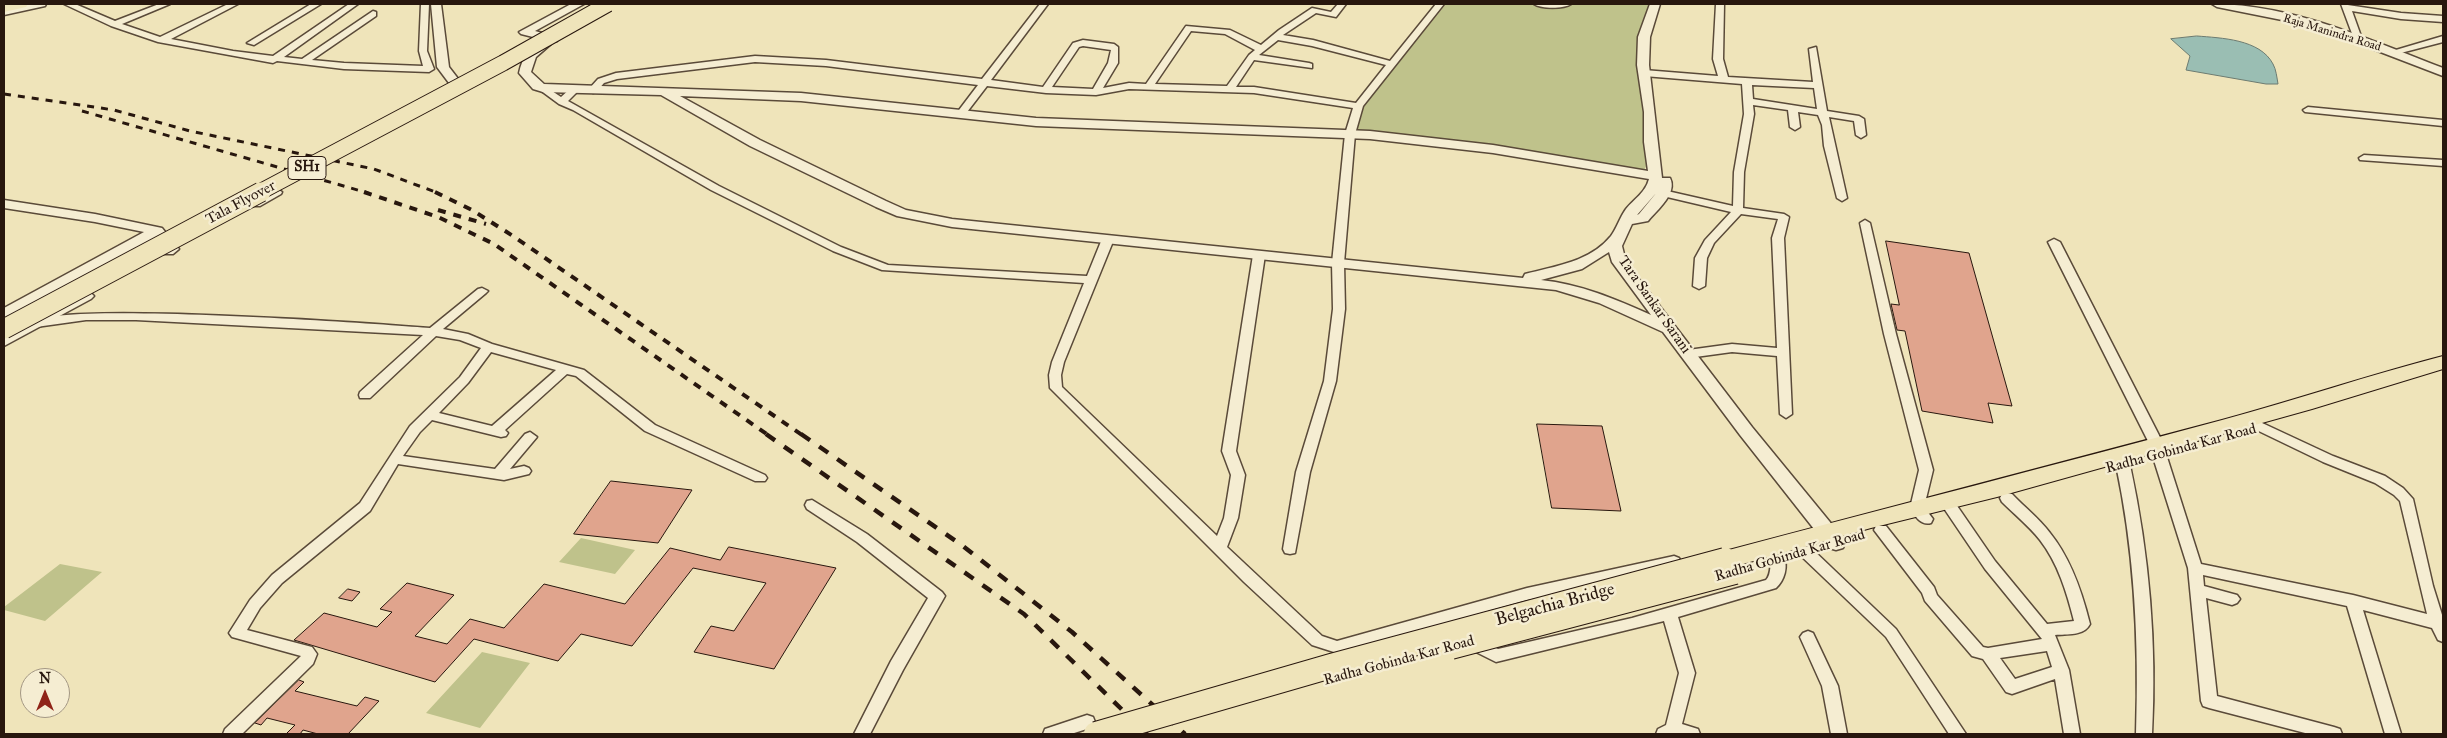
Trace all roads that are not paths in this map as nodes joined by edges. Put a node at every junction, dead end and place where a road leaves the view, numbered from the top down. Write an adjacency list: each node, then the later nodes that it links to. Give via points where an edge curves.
1 (12, 4): 25 (street)
2 (20, 4): 25 (main road)
3 (40, 4): 26 (street)
4 (68, 4): 29 (street)
5 (166, 4): 29 (street)
6 (234, 4): 34 (street)
7 (317, 4): 35 (street)
8 (354, 4): 40 (street)
9 (425, 4): 41 (street, via 423,51 429,69)
10 (436, 4): 46 (street, via 443,67)
11 (579, 4): 31 (street, via 525,32)
12 (594, 4): 46 (main road, Tala Flyover)
13 (608, 4): 94 (main road, Tala Flyover / SH1, bridge, via 503,64)
14 (616, 4): 31 (street)
15 (1044, 4): 49 (street)
16 (1342, 4): 30 (street, via 1333,15 1315,10)
17 (1440, 4): 42 (street)
18 (1538, 4): 19 (street)
19 (1566, 4)
20 (1655, 4): 45 (street, via 1644,37)
21 (1666, 4): 45 (street, via 1653,35)
22 (1720, 4): 47 (street, via 1718,59)
23 (2217, 4): 32 (street, Raja Manindra Road, via 2294,19)
24 (2346, 6): 28 (street, via 2401,16); 32 (street)
25 (4, 7)
26 (4, 12)
27 (373, 14): 41 (street)
28 (2443, 18)
29 (114, 24): 34 (street)
30 (1277, 37): 36 (street); 42 (street)
31 (553, 39): 52 (street, via 536,49 527,60 526,73)
32 (2358, 39): 38 (street, Raja Manindra Road)
33 (2443, 39): 38 (street)
34 (162, 40): 40 (street)
35 (251, 43)
36 (1261, 49): 39 (street); 51 (street, via 1227,32 1189,28)
37 (1812, 49): 50 (street)
38 (2393, 52): 44 (street, Raja Manindra Road)
39 (1252, 57): 43 (street); 56 (street)
40 (273, 60): 41 (street)
41 (302, 62)
42 (1392, 64): 61 (street)
43 (1309, 66)
44 (2443, 72)
45 (1648, 73): 47 (street); 72 (street, via 1650,142); 74 (street, via 1662,143)
46 (453, 80): 91 (main road, Tala Flyover)
47 (1724, 80): 48 (street)
48 (1747, 82): 50 (street); 59 (street)
49 (986, 84): 54 (street, via 835,64 755,59 616,76 601,81); 55 (street); 65 (street)
50 (1817, 84): 64 (street)
51 (1149, 86): 56 (street); 58 (street)
52 (542, 88): 53 (street); 60 (street)
53 (574, 90): 54 (street); 60 (street)
54 (593, 90): 57 (street)
55 (1046, 90): 58 (street); 58 (street, via 1076,45 1114,47 1113,63)
56 (1229, 90): 61 (street, via 1254,90)
57 (664, 92): 65 (street, via 721,91 804,97); 80 (street, via 755,143 902,214 952,223)
58 (1096, 92)
59 (1748, 101): 62 (street); 77 (street)
60 (562, 102): 86 (street, via 715,188 860,259 886,268)
61 (1358, 106): 68 (street)
62 (1793, 109): 64 (street); 67 (street)
63 (2308, 110): 66 (street)
64 (1822, 113): 69 (street, via 1859,119); 75 (street)
65 (962, 114): 68 (street, via 1030,122 1124,127)
66 (2443, 123)
67 (1795, 127)
68 (1350, 134): 72 (street, via 1481,146); 85 (street)
69 (1861, 135)
70 (2364, 158): 71 (street)
71 (2443, 163)
72 (1656, 176): 74 (street)
73 (277, 192): 83 (street)
74 (1658, 192): 77 (street); 81 (street, Tara Sankar Sarani, via 1643,218 1628,220)
75 (1842, 198)
76 (4, 204): 79 (street)
77 (1738, 210): 88 (street, via 1709,242 1701,258); 98 (street, via 1784,217 1778,238)
78 (1865, 223): 117 (street, via 1926,470)
79 (157, 231): 83 (street); 90 (street)
80 (1108, 238): 84 (street); 86 (street)
81 (1617, 238): 87 (street, via 1583,264 1558,273); 93 (street, Tara Sankar Sarani, via 1615,246 1619,262)
82 (2054, 242): 108 (street)
83 (172, 249): 91 (street)
84 (1259, 255): 85 (street); 121 (street, via 1229,450 1238,475 1231,518)
85 (1338, 263): 87 (street); 122 (street, via 1339,309 1330,381 1303,472)
86 (1090, 280): 121 (street, via 1058,362 1056,388)
87 (1503, 281): 93 (street, via 1557,286 1595,297)
88 (1699, 286)
89 (482, 291): 95 (street)
90 (4, 314)
91 (30, 317): 92 (main road, Tala Flyover); 95 (street, via 162,316); 96 (street)
92 (4, 322)
93 (1667, 328): 99 (street, Tara Sankar Sarani)
94 (4, 329)
95 (435, 330): 97 (street, via 475,340); 103 (street)
96 (4, 341)
97 (488, 347): 101 (street); 105 (street, via 464,380)
98 (1784, 353): 99 (street, via 1732,348); 104 (street)
99 (1688, 354): 119 (street, Tara Sankar Sarani)
100 (2443, 362): 106 (main road)
101 (565, 369): 105 (street, via 498,432); 113 (street, via 584,376 650,428)
102 (2443, 377): 106 (main road, Radha Gobinda Kar Road)
103 (365, 395)
104 (1786, 414)
105 (431, 415): 109 (street, via 415,429)
106 (2252, 423): 108 (main road); 131 (street, via 2386,482 2400,492 2406,499)
107 (530, 437): 112 (street)
108 (2158, 449): 110 (main road, Radha Gobinda Kar Road); 116 (main road); 125 (street)
109 (394, 459): 112 (street); 138 (street, via 365,507 277,579 255,604 237,633 309,654 307,660)
110 (2123, 464): 114 (main road, Radha Gobinda Kar Road); 146 (street, via 2134,510 2144,603 2147,643)
111 (524, 471): 112 (street)
112 (498, 474)
113 (760, 478)
114 (2006, 498): 116 (main road, Radha Gobinda Kar Road); 133 (street, via 2046,536 2073,587 2082,624)
115 (812, 505): 139 (street, via 862,538 937,596)
116 (1950, 506): 117 (main road, Radha Gobinda Kar Road); 133 (street, via 1990,565)
117 (1922, 513): 118 (main road, Radha Gobinda Kar Road); 119 (main road)
118 (1881, 530): 119 (main road, Radha Gobinda Kar Road); 134 (street, via 1930,597 1978,652)
119 (1832, 537): 120 (main road, Radha Gobinda Kar Road)
120 (1800, 546): 123 (main road, Radha Gobinda Kar Road); 124 (main road); 129 (street, via 1754,545 1527,594); 144 (street, via 1891,633)
121 (1219, 548): 129 (street, via 1317,641 1337,647)
122 (1290, 549)
123 (1778, 560): 124 (main road, Radha Gobinda Kar Road); 130 (street, via 1776,579 1771,584)
124 (1730, 566): 136 (main road, Belgachia Bridge, bridge, via 1407,644); 141 (main road, Radha Gobinda Kar Road, bridge, via 1564,618 1357,670)
125 (2195, 568): 126 (street); 128 (street)
126 (2198, 590): 127 (street); 147 (street, via 2209,701)
127 (2232, 599)
128 (2354, 601): 131 (street); 148 (street)
129 (1467, 611): 130 (street, via 1482,648 1496,656)
130 (1669, 613): 137 (street, via 1687,673)
131 (2440, 630)
132 (1808, 637): 143 (street, via 1830,686)
133 (2049, 637): 134 (street); 135 (street)
134 (1988, 654): 135 (street, via 2012,687)
135 (2061, 670): 145 (street)
136 (1091, 728): 140 (street)
137 (1668, 732): 142 (street)
138 (232, 734)
139 (862, 734)
140 (1051, 734)
141 (1137, 734)
142 (1692, 734)
143 (1839, 734)
144 (1958, 734)
145 (2072, 734)
146 (2144, 734)
147 (2334, 734)
148 (2393, 734)

